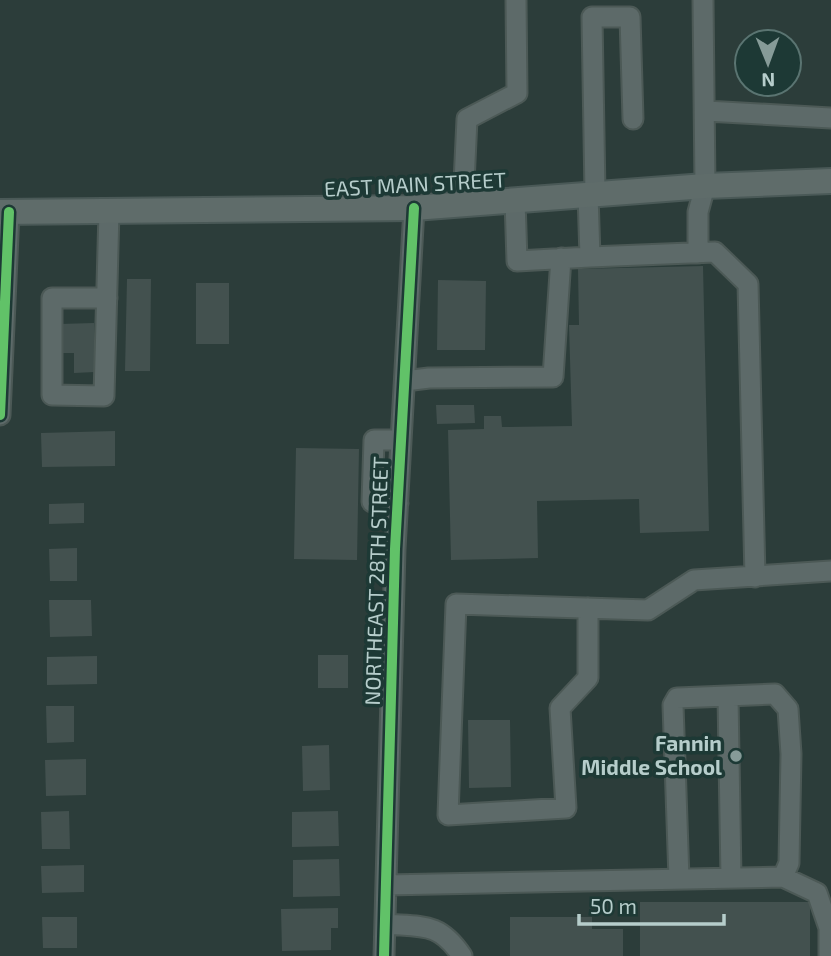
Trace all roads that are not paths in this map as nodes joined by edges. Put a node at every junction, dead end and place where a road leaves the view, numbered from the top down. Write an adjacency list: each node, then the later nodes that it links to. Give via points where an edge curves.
1 (516, 0): 10 (street, via 517,93 467,119)
2 (704, 0): 3 (street)
3 (706, 111): 4 (street); 7 (street)
4 (831, 118)
5 (632, 120): 8 (street, via 630,17 592,17)
6 (831, 181): 7 (main road, EAST MAIN STREET)
7 (705, 186): 8 (main road, EAST MAIN STREET); 14 (street, via 698,212)
8 (591, 194): 9 (main road, EAST MAIN STREET); 15 (street)
9 (516, 200): 10 (main road, EAST MAIN STREET); 16 (street, via 517,261)
10 (463, 204): 11 (main road, EAST MAIN STREET)
11 (414, 208): 12 (main road, EAST MAIN STREET); 18 (street, NORTHEAST 28TH STREET)
12 (109, 211): 13 (main road, EAST MAIN STREET); 17 (street)
13 (4, 212): 19 (street)
14 (698, 253): 15 (street); 23 (street, via 715,252 748,284)
15 (590, 257): 16 (street)
16 (562, 258): 18 (street, via 553,377)
17 (107, 298): 17 (street, via 104,396 52,395 52,298)
18 (405, 381): 20 (street, NORTHEAST 28TH STREET)
19 (0, 415)
20 (401, 440): 21 (street, NORTHEAST 28TH STREET); 21 (street, via 374,440 372,502)
21 (398, 503): 29 (street, NORTHEAST 28TH STREET)
22 (831, 571): 23 (street)
23 (755, 577): 24 (street, via 694,580 648,610)
24 (588, 608): 24 (street, via 456,604 448,815 566,808 560,708 588,678)
25 (728, 696): 26 (street, via 775,694 788,709 789,863); 27 (street); 28 (street, via 677,698 673,705)
26 (783, 877): 27 (street); 33 (street, via 817,892 828,928)
27 (731, 878): 28 (street)
28 (679, 879): 29 (street)
29 (386, 885): 30 (street, NORTHEAST 28TH STREET)
30 (385, 924): 31 (street, NORTHEAST 28TH STREET); 32 (street, via 428,927 450,937)
31 (384, 956)
32 (462, 956)
33 (829, 956)

